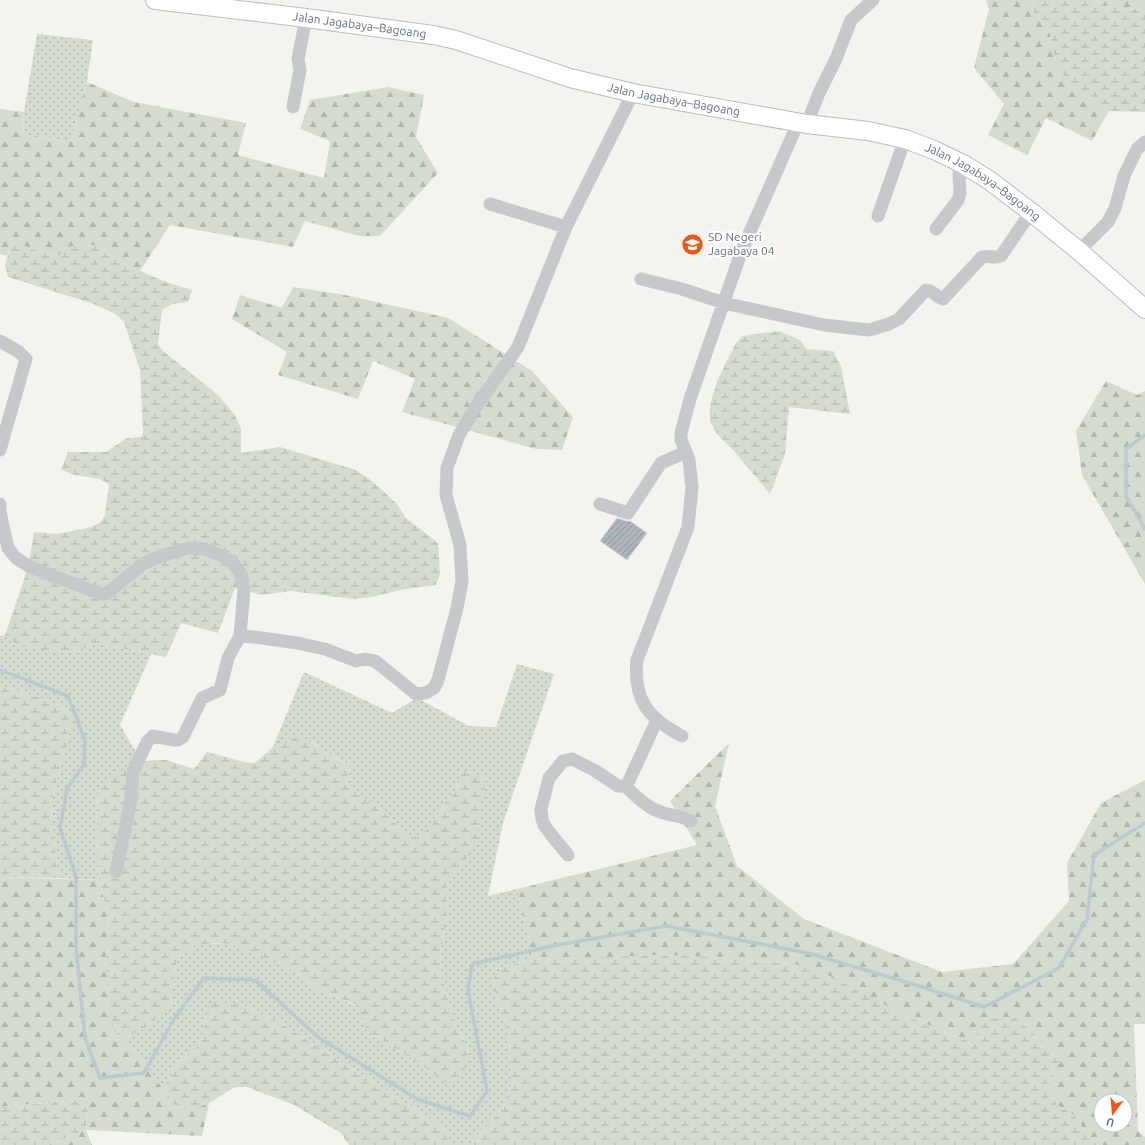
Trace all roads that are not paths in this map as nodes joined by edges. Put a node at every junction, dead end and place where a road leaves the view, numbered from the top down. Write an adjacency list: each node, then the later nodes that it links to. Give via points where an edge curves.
1 (155, 0): 3 (street, Jalan Jagabaya–Bagoang)
2 (873, 0): 6 (street, via 851,20 836,59)
3 (306, 18): 4 (street, Jalan Jagabaya–Bagoang, via 456,40 570,78); 5 (street)
4 (633, 93): 6 (street, Jalan Jagabaya–Bagoang); 13 (street)
5 (293, 107)
6 (803, 123): 7 (street, Jalan Jagabaya–Bagoang, via 868,131); 17 (street, via 742,250)
7 (905, 139): 9 (street, Jalan Jagabaya–Bagoang); 12 (street)
8 (1145, 142): 15 (street, via 1137,149 1124,176 1115,208 1108,222)
9 (963, 164): 11 (street, Jalan Jagabaya–Bagoang); 14 (street, via 959,173 958,200)
10 (490, 204): 13 (street)
11 (1031, 212): 15 (street, Jalan Jagabaya–Bagoang); 17 (street, via 1001,256 982,257 943,299 926,290 899,319 869,330 824,325)
12 (878, 216)
13 (566, 228): 24 (street, via 518,348 459,435 447,468 446,495 460,545 462,581 434,688 426,693 416,694 374,661 356,661 325,649 296,643)
14 (936, 229)
15 (1079, 252): 18 (street, Jalan Jagabaya–Bagoang)
16 (642, 280): 17 (street)
17 (724, 303): 21 (street, via 681,433)
18 (1145, 308)
19 (0, 341): 20 (street, via 20,352 26,359)
20 (0, 450)
21 (686, 452): 23 (street, via 660,463 628,513); 25 (street, via 692,487 688,527 637,660 636,674 641,700)
22 (0, 504): 24 (street, via 8,548 16,558 30,567 101,594 106,594 143,564 158,556 188,548 204,549 231,561 241,574 244,590)
23 (600, 504)
24 (240, 636): 30 (street, via 228,658 220,690 202,698 183,737 174,740 153,736 147,742 133,772 131,800)
25 (657, 720): 26 (street); 27 (street)
26 (682, 736)
27 (625, 786): 28 (street, via 658,811); 29 (street, via 618,786 572,759 563,761 549,778 541,809 544,825)
28 (691, 820)
29 (568, 855)
30 (116, 872)

